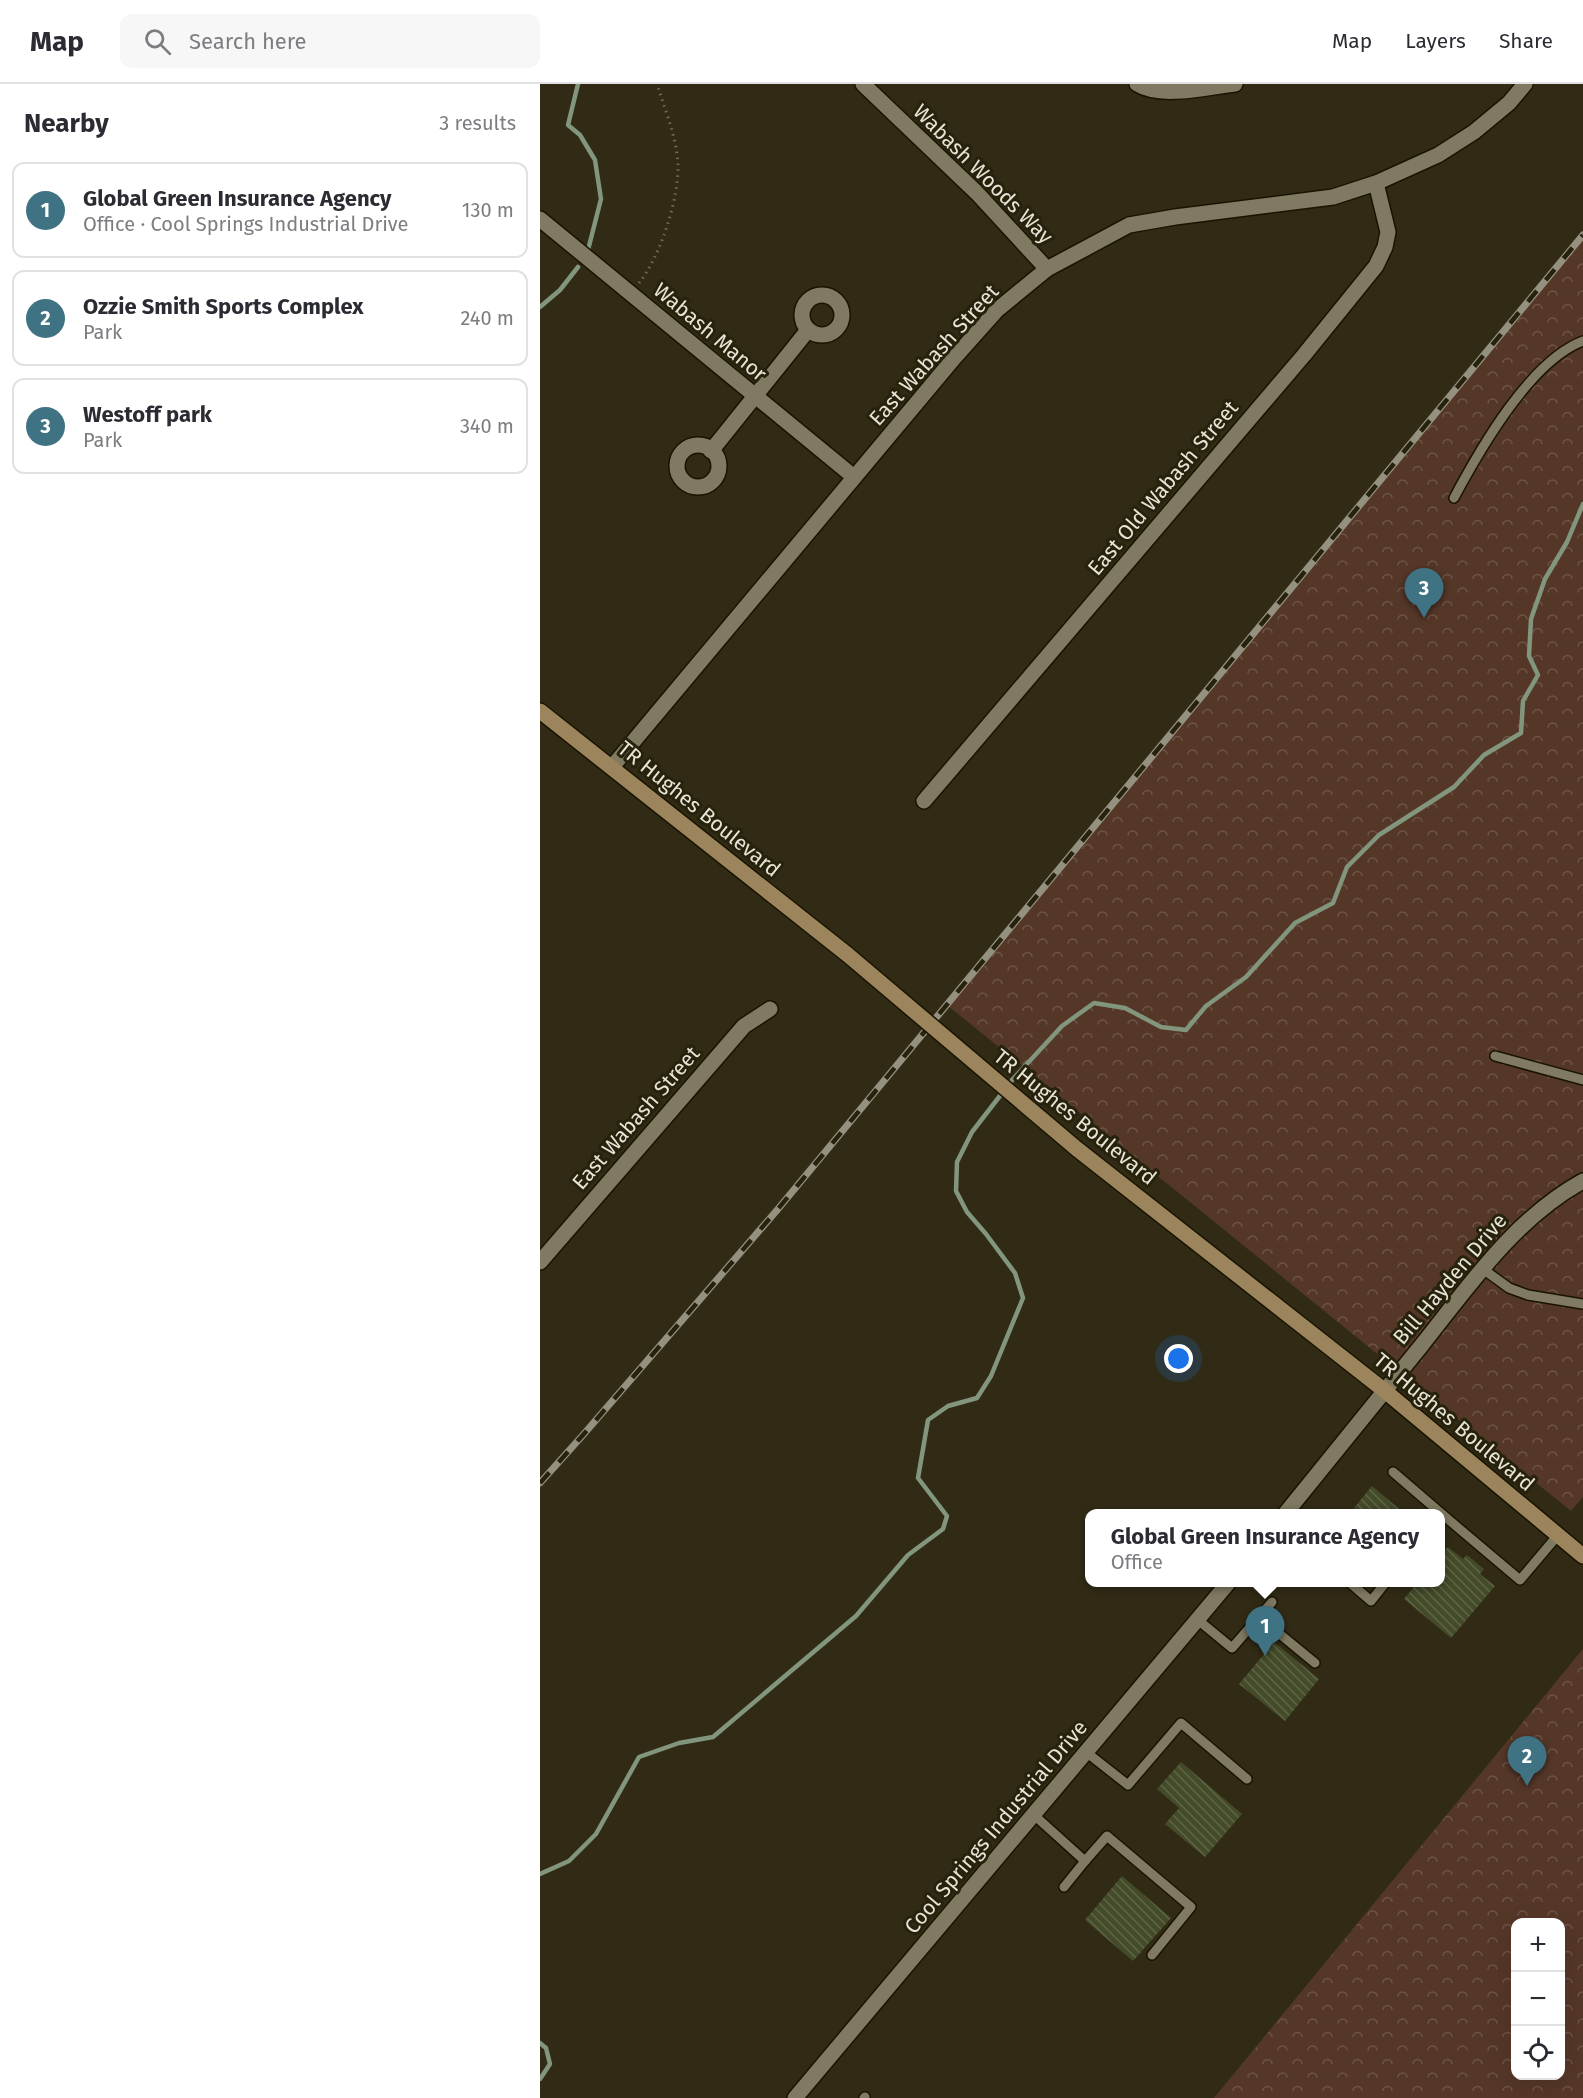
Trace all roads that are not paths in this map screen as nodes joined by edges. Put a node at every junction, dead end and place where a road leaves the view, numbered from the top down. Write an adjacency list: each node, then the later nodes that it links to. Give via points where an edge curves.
1 (863, 84): 7 (street, Wabash Woods Way, via 977,193)
2 (1137, 84): 3 (street, via 1170,92)
3 (1235, 84)
4 (1525, 84): 5 (street, East Wabash Street, via 1474,132 1438,155)
5 (1376, 183): 7 (street, East Wabash Street, via 1332,197 1129,225); 16 (street, East Old Wabash Street, via 1388,232 1376,266)
6 (540, 219): 10 (street, Wabash Manor)
7 (1047, 270): 12 (street, East Wabash Street, via 997,310)
8 (808, 330): 10 (street)
9 (1583, 341): 13 (lane, via 1569,347 1519,395 1481,448)
10 (754, 396): 11 (street); 12 (street, Wabash Manor)
11 (711, 451)
12 (854, 477): 15 (street, East Wabash Street)
13 (1454, 498)
14 (540, 711): 15 (main road, TR Hughes Boulevard)
15 (612, 767): 24 (main road, TR Hughes Boulevard, bridge, via 848,955 1077,1149)
16 (924, 801)
17 (771, 1009): 21 (street, East Wabash Street, via 744,1026)
18 (1496, 1056): 19 (lane)
19 (1583, 1080)
20 (1583, 1181): 22 (street, Bill Hayden Drive, via 1526,1221)
21 (540, 1262)
22 (1483, 1269): 23 (lane, via 1509,1288 1528,1295); 24 (street, Bill Hayden Drive)
23 (1583, 1304)
24 (1385, 1391): 26 (street); 29 (main road, TR Hughes Boulevard)
25 (1393, 1472): 27 (lane)
26 (1289, 1509)
27 (1433, 1509)
28 (1445, 1519): 29 (lane, via 1520,1580)
29 (1558, 1535): 30 (main road, TR Hughes Boulevard)
30 (1583, 1556)
31 (1225, 1587): 36 (street, Cool Springs Industrial Drive)
32 (1355, 1587): 33 (lane, via 1371,1601)
33 (1382, 1587)
34 (1272, 1602): 35 (lane)
35 (1259, 1617): 36 (lane, via 1232,1648); 37 (lane)
36 (1198, 1620): 38 (street, Cool Springs Industrial Drive)
37 (1316, 1663)
38 (1086, 1752): 39 (lane, via 1128,1785 1181,1723); 40 (street, Cool Springs Industrial Drive)
39 (1247, 1779)
40 (1034, 1815): 41 (lane); 44 (street, Cool Springs Industrial Drive)
41 (1085, 1861): 42 (lane); 43 (lane, via 1107,1836 1191,1907)
42 (1064, 1887)
43 (1152, 1955)
44 (795, 2098)

